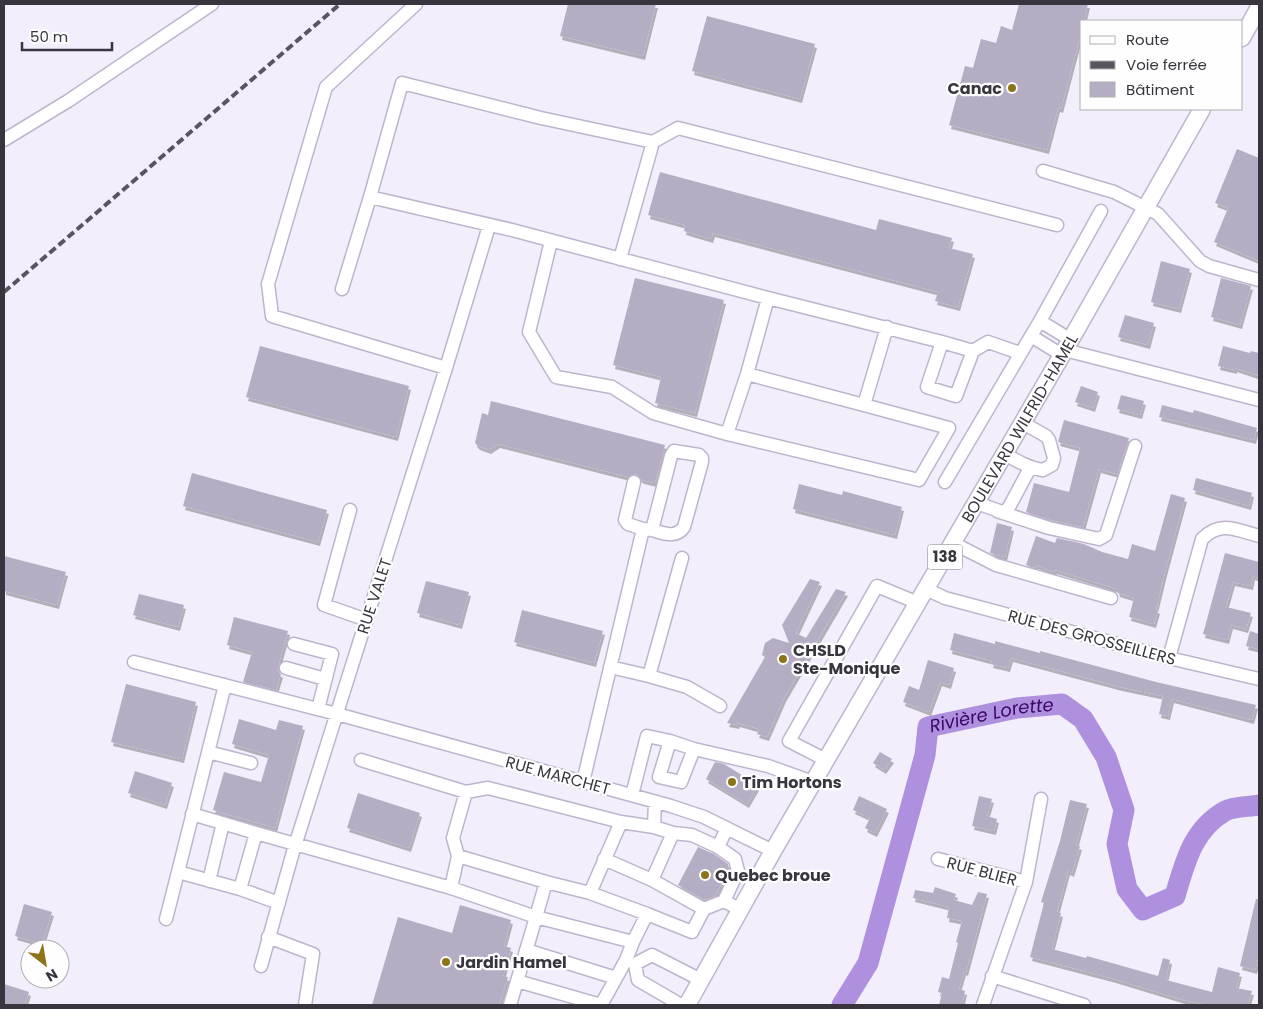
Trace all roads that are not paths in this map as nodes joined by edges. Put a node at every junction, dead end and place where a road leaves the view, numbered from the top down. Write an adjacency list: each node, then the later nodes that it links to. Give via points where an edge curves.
1 (212, 4): 6 (street)
2 (416, 4): 26 (street, via 326,87 268,284 272,316)
3 (1259, 7): 4 (main road)
4 (1243, 36)
5 (1201, 110): 10 (main road, BOULEVARD WILFRID-HAMEL / 138)
6 (4, 140)
7 (653, 142): 9 (street, via 402,83); 12 (street, via 678,128); 15 (street)
8 (1043, 171): 10 (street, via 1114,192)
9 (370, 197): 13 (street); 17 (street)
10 (1145, 209): 16 (street, via 1162,217 1200,261); 23 (main road, BOULEVARD WILFRID-HAMEL / 138)
11 (1101, 211): 19 (street)
12 (1057, 224)
13 (489, 226): 14 (street); 26 (street, RUE VALET)
14 (551, 241): 15 (street); 31 (street, via 529,332 556,377 612,387 653,413)
15 (620, 259): 18 (street)
16 (1259, 280)
17 (342, 289)
18 (768, 298): 20 (street); 27 (street)
19 (1040, 321): 21 (street); 23 (street)
20 (887, 327): 22 (street); 29 (street)
21 (1031, 336): 23 (street); 25 (street)
22 (942, 342): 24 (street); 24 (street, via 927,387 956,396)
23 (1066, 348): 28 (street); 30 (main road, BOULEVARD WILFRID-HAMEL / 138)
24 (973, 351): 25 (street, via 988,342)
25 (1020, 353): 36 (street)
26 (446, 368): 46 (street, RUE VALET)
27 (747, 374): 29 (street); 31 (street)
28 (1259, 400)
29 (864, 404): 31 (street, via 949,428 919,480)
30 (1023, 423): 33 (main road, BOULEVARD WILFRID-HAMEL / 138); 34 (street, via 1046,436 1054,458 1052,465 1043,470)
31 (727, 434)
32 (1135, 446): 39 (street, via 1106,535 1099,540)
33 (1004, 454): 34 (street); 37 (main road, BOULEVARD WILFRID-HAMEL / 138)
34 (1030, 468): 39 (street, via 1008,508)
35 (634, 482): 40 (street, via 625,520 628,524)
36 (945, 482)
37 (976, 502): 39 (street); 42 (main road, BOULEVARD WILFRID-HAMEL / 138)
38 (350, 510): 46 (street, via 324,605)
39 (997, 511)
40 (647, 529): 40 (street, via 671,534 681,532 702,462 699,455 674,451); 50 (street)
41 (1259, 536): 48 (street, via 1223,527 1209,532 1202,539)
42 (953, 543): 44 (main road, BOULEVARD WILFRID-HAMEL / 138); 45 (street, via 996,564)
43 (682, 558): 52 (street)
44 (922, 596): 48 (street, RUE DES GROSSEILLERS, via 945,598); 63 (main road, BOULEVARD WILFRID-HAMEL / 138); 63 (street, RUE DES GROSSEILLERS, via 877,586 789,741)
45 (1111, 598)
46 (367, 620): 58 (street, RUE VALET)
47 (294, 644): 53 (street, via 332,654)
48 (1170, 658): 54 (street, RUE DES GROSSEILLERS)
49 (134, 662): 55 (street, RUE MARCHET)
50 (610, 667): 52 (street); 65 (street)
51 (286, 668): 53 (street)
52 (649, 676): 56 (street, via 687,687)
53 (325, 679): 57 (street)
54 (1259, 679)
55 (225, 685): 57 (street, RUE MARCHET); 61 (street)
56 (720, 706)
57 (318, 709): 58 (street, RUE MARCHET)
58 (337, 714): 65 (street, RUE MARCHET); 78 (street, RUE VALET)
59 (670, 741): 60 (street); 60 (street, via 659,777 681,782); 68 (street, via 647,736)
60 (694, 749): 66 (street, via 768,766)
61 (208, 752): 64 (street); 71 (street)
62 (361, 760): 67 (street)
63 (826, 760): 66 (main road, BOULEVARD WILFRID-HAMEL / 138)
64 (251, 763)
65 (584, 782): 68 (street, RUE MARCHET)
66 (813, 782): 80 (main road, BOULEVARD WILFRID-HAMEL / 138)
67 (466, 792): 72 (street, via 488,788); 81 (street, via 453,838)
68 (632, 795): 70 (street, RUE MARCHET)
69 (1040, 799): 88 (street)
70 (655, 802): 74 (street); 75 (street, RUE MARCHET)
71 (192, 814): 73 (street); 84 (street)
72 (621, 822): 74 (street); 82 (street)
73 (222, 823): 76 (street); 86 (street)
74 (654, 827): 77 (street)
75 (728, 828): 79 (street); 80 (street, RUE MARCHET)
76 (256, 833): 78 (street); 90 (street)
77 (673, 833): 79 (street, via 692,835); 85 (street)
78 (296, 843): 89 (street); 93 (street, RUE VALET)
79 (718, 847): 92 (street, via 736,859 738,870)
80 (773, 852): 95 (main road, BOULEVARD WILFRID-HAMEL / 138)
81 (458, 856): 87 (street); 89 (street)
82 (604, 859): 85 (street); 91 (street)
83 (938, 859): 88 (street, RUE BLIER)
84 (178, 872): 86 (street); 98 (street)
85 (652, 880): 94 (street)
86 (209, 881): 90 (street)
87 (546, 882): 91 (street); 97 (street)
88 (1026, 882): 104 (street)
89 (451, 888): 97 (street)
90 (240, 890): 93 (street)
91 (590, 893): 96 (street)
92 (724, 901): 94 (street); 95 (street)
93 (279, 902): 99 (street, RUE VALET)
94 (704, 908): 96 (street, via 692,932)
95 (741, 910): 106 (main road, BOULEVARD WILFRID-HAMEL / 138)
96 (647, 914): 100 (street)
97 (536, 917): 100 (street); 101 (street)
98 (166, 919)
99 (268, 937): 103 (street, RUE VALET); 108 (street, via 313,954)
100 (633, 942): 102 (street)
101 (526, 950): 105 (street); 107 (street)
102 (630, 962): 105 (street); 106 (street, via 652,954); 111 (street, via 638,980)
103 (261, 966)
104 (992, 976): 113 (street); 114 (street)
105 (616, 978): 110 (street)
106 (701, 980): 112 (main road, BOULEVARD WILFRID-HAMEL / 138)
107 (517, 981): 109 (street); 110 (street)
108 (306, 1005)
109 (510, 1005)
110 (601, 1005)
111 (681, 1005)
112 (687, 1005)
113 (983, 1005)
114 (1084, 1005)

